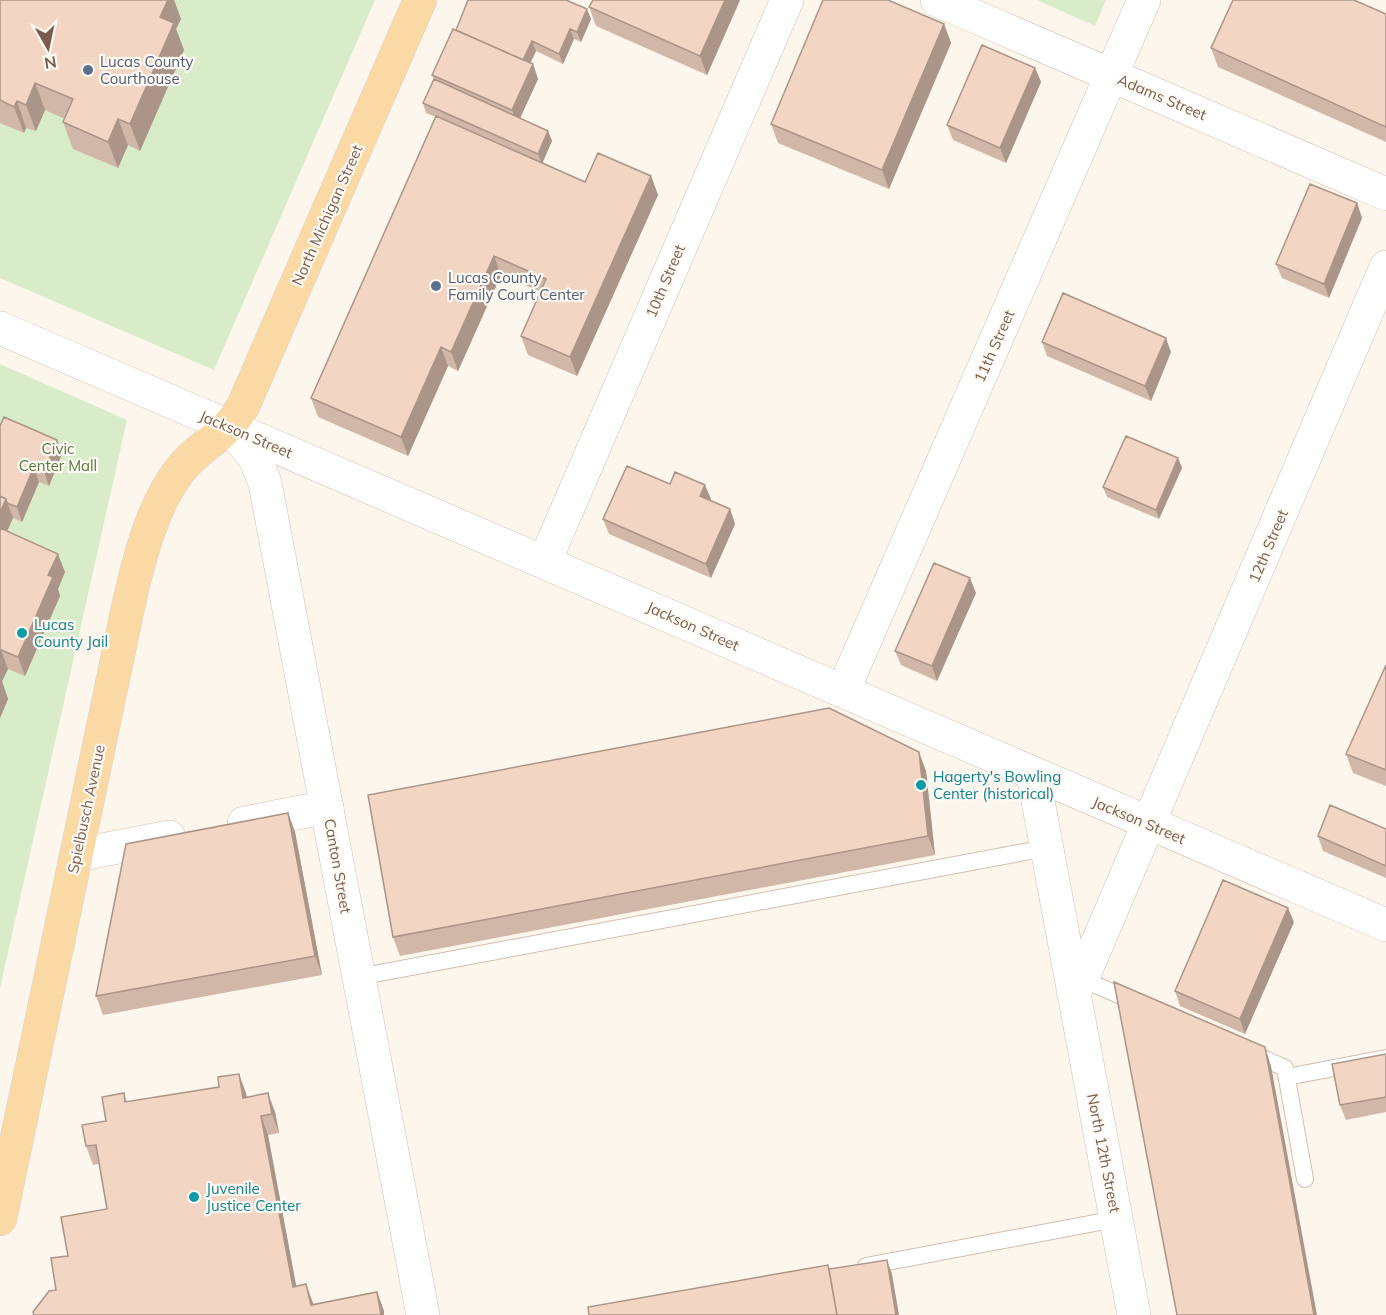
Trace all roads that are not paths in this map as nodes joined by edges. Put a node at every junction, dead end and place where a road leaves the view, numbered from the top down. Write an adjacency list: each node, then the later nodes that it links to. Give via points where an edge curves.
1 (420, 0): 9 (main road, North Michigan Street, via 252,386)
2 (787, 0): 10 (street, 10th Street)
3 (938, 0): 5 (street, Adams Street)
4 (1144, 0): 5 (street, 11th Street)
5 (1112, 76): 6 (street, Adams Street); 11 (street, 11th Street)
6 (1386, 194)
7 (1386, 267): 14 (street, 12th Street)
8 (0, 327): 9 (street, Jackson Street)
9 (230, 427): 10 (street, Jackson Street); 13 (street, Canton Street, via 255,458 264,483); 16 (main road, Spielbusch Avenue, via 180,469 153,519 132,591)
10 (545, 561): 11 (street, Jackson Street)
11 (843, 691): 12 (street, Jackson Street)
12 (1033, 774): 14 (street, Jackson Street); 15 (street, North 12th Street)
13 (327, 807): 16 (street); 18 (street, Canton Street)
14 (1148, 824): 17 (street, Jackson Street); 19 (street)
15 (1046, 848): 18 (lane); 19 (street, North 12th Street)
16 (77, 855): 25 (main road, Spielbusch Avenue)
17 (1386, 925)
18 (358, 977): 28 (street, Canton Street)
19 (1077, 986): 20 (lane); 26 (street, North 12th Street)
20 (1157, 1012)
21 (1232, 1044): 23 (lane, via 1285,1068)
22 (1386, 1059): 23 (lane)
23 (1287, 1077): 24 (lane)
24 (1305, 1179)
25 (0, 1218)
26 (1116, 1219): 27 (lane); 29 (street, North 12th Street)
27 (849, 1269)
28 (423, 1315)
29 (1134, 1315)

